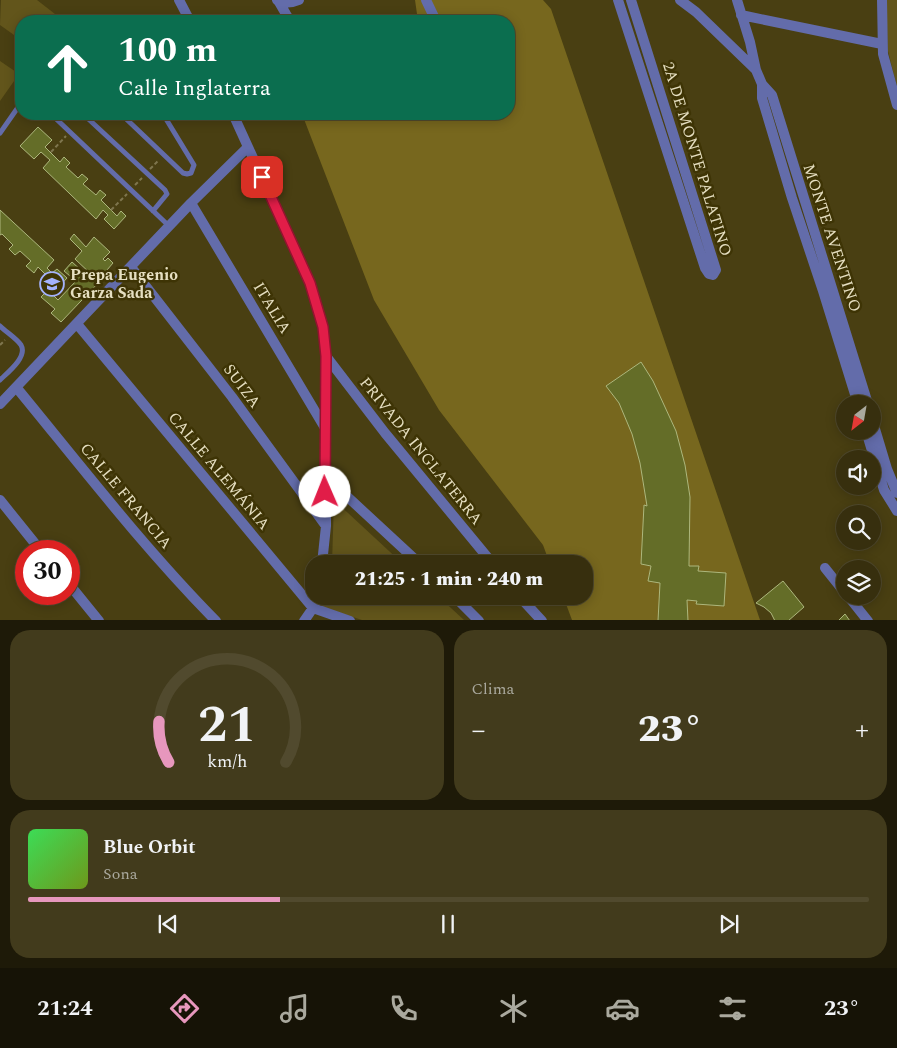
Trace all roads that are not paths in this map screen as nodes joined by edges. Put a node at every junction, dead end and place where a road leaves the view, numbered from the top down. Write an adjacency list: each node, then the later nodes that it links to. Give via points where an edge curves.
1 (179, 0): 10 (street)
2 (299, 0): 9 (street)
3 (426, 0): 12 (street)
4 (618, 0): 5 (street, 2A DE MONTE PALATINO, via 706,268 713,275 716,270)
5 (631, 0)
6 (680, 0): 14 (street)
7 (737, 0): 13 (street, MONTE AVENTINO)
8 (882, 0): 16 (street)
9 (278, 1): 11 (street)
10 (187, 15)
11 (286, 15)
12 (433, 15)
13 (741, 15): 15 (street, MONTE AVENTINO); 16 (street)
14 (729, 42): 15 (street, via 741,46); 17 (street)
15 (750, 42): 17 (street, MONTE AVENTINO)
16 (882, 44): 19 (street)
17 (756, 70): 18 (street, MONTE AVENTINO)
18 (762, 84): 37 (street, MONTE AVENTINO, via 762,98); 38 (street, MONTE AVENTINO, via 772,95)
19 (897, 105)
20 (15, 112): 26 (lane)
21 (57, 120): 29 (lane)
22 (89, 120): 29 (lane, via 165,190 166,197)
23 (127, 120): 24 (lane, via 183,173 191,173 194,165)
24 (167, 120)
25 (236, 120): 27 (street)
26 (0, 133)
27 (248, 147): 28 (street); 34 (street, via 310,283 323,327)
28 (192, 203): 30 (street); 40 (street, ITALIA)
29 (153, 211): 30 (lane)
30 (170, 226): 31 (street)
31 (131, 267): 32 (street); 47 (street, SUIZA)
32 (77, 324): 36 (street); 59 (street, CALLE ALEMÁNIA)
33 (0, 326): 35 (lane, via 20,344 22,350 20,359)
34 (326, 356): 40 (street); 51 (street, PRIVADA INGLATERRA)
35 (0, 380)
36 (16, 387): 39 (street); 61 (street, CALLE FRANCIA, via 149,548)
37 (855, 395)
38 (865, 395)
39 (0, 404)
40 (325, 428): 43 (street)
41 (869, 440): 46 (street, via 884,490)
42 (878, 440): 44 (street)
43 (325, 476): 47 (street); 50 (street)
44 (897, 493)
45 (0, 500): 48 (street)
46 (897, 511)
47 (326, 526): 49 (street)
48 (32, 540)
49 (323, 555)
50 (410, 555)
51 (486, 555)
52 (824, 568): 53 (street)
53 (836, 582)
54 (80, 598): 60 (street)
55 (314, 605): 59 (street)
56 (463, 605): 64 (street)
57 (528, 605): 65 (street)
58 (856, 605): 66 (street)
59 (313, 608): 62 (street); 63 (street)
60 (98, 620)
61 (216, 620)
62 (304, 620)
63 (350, 620)
64 (479, 620)
65 (542, 620)
66 (868, 620)

